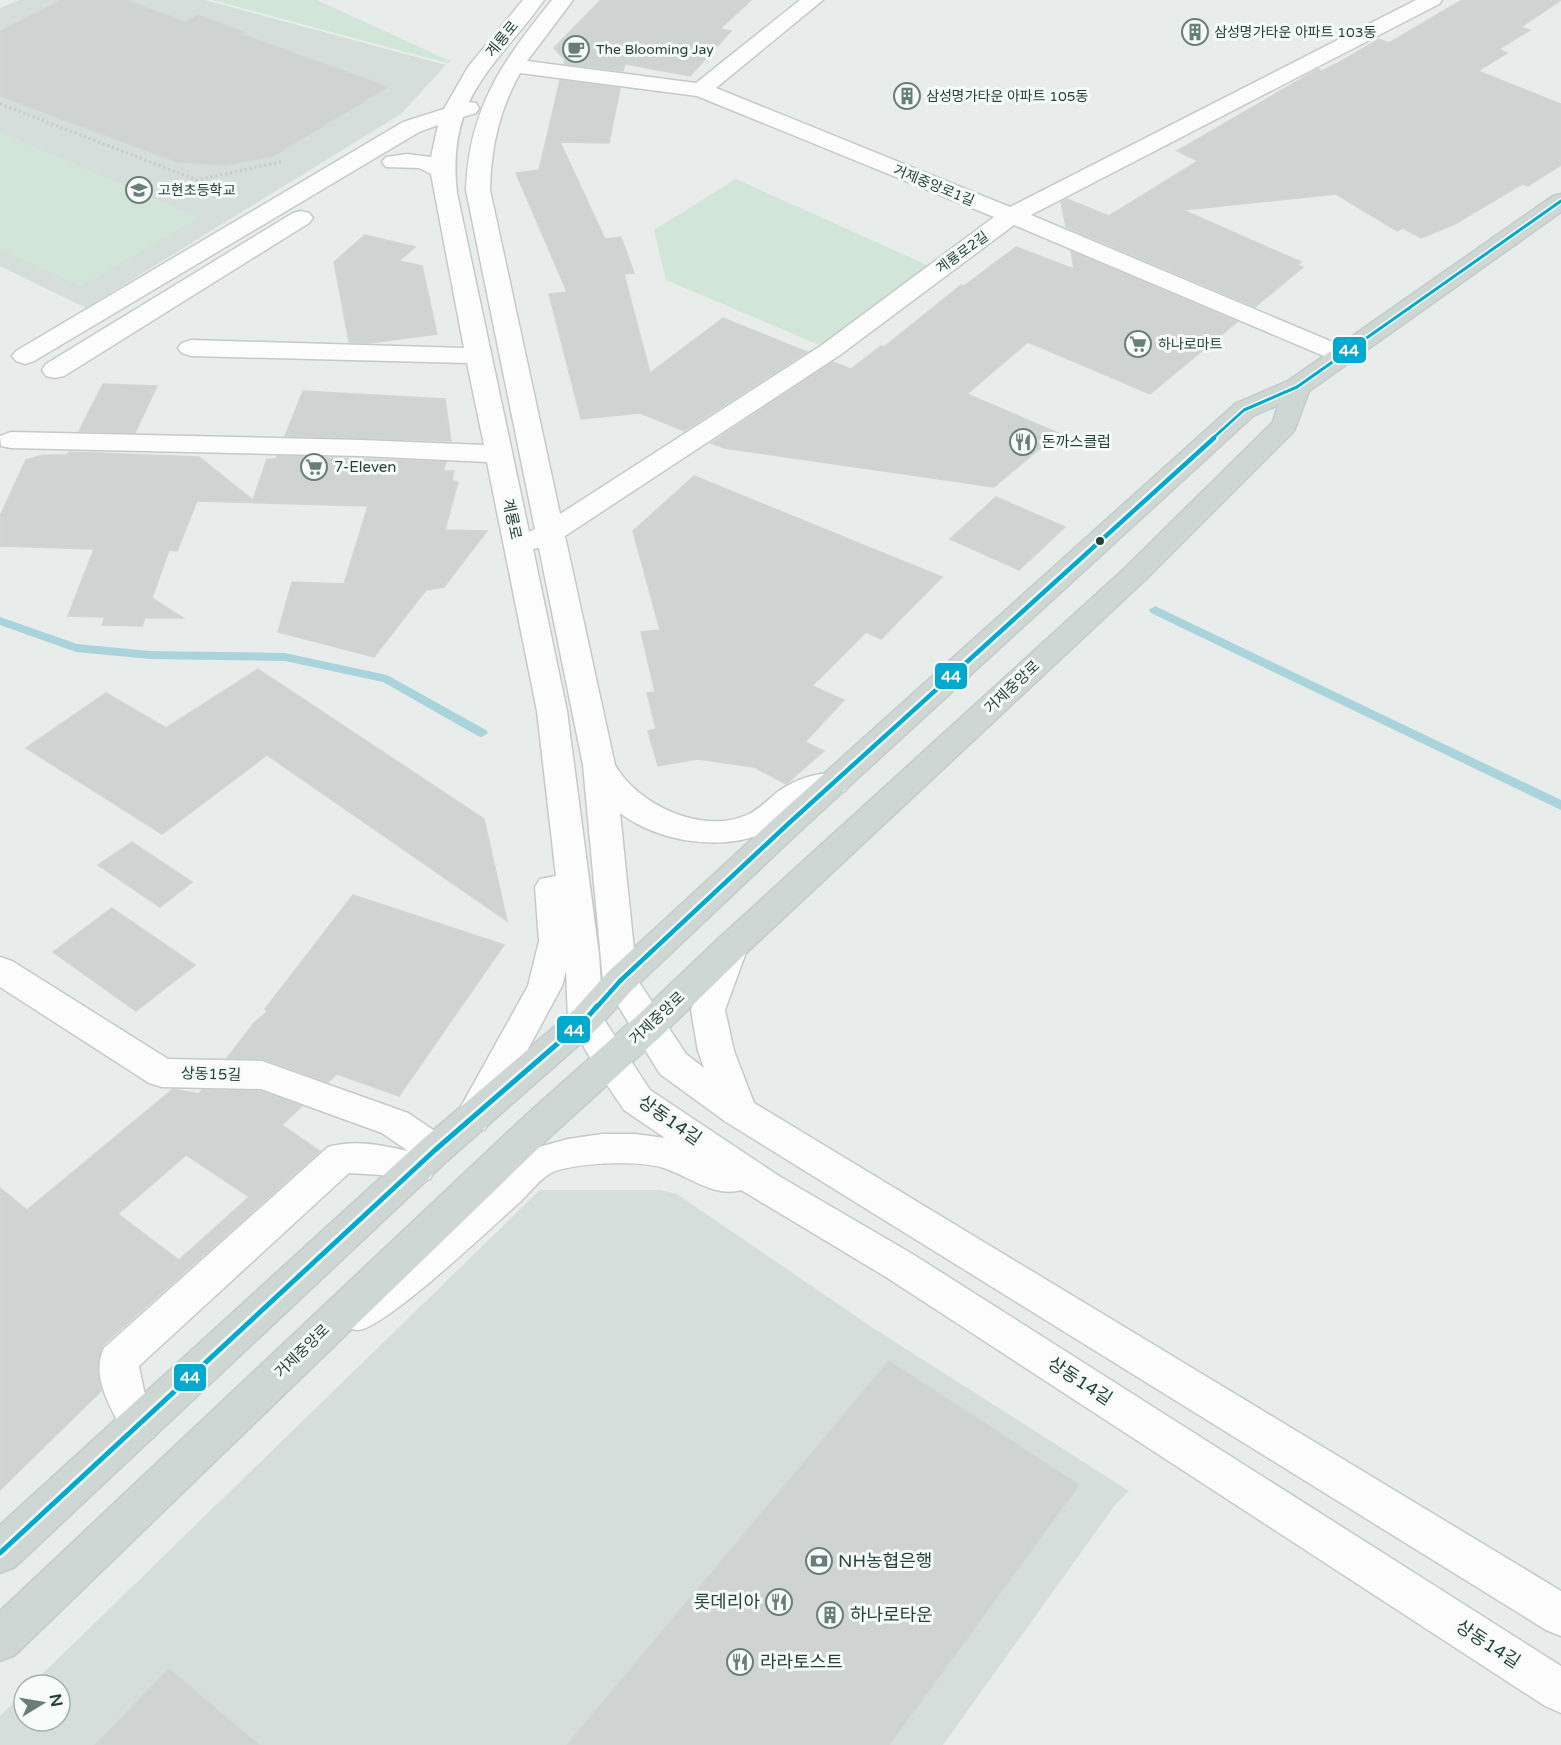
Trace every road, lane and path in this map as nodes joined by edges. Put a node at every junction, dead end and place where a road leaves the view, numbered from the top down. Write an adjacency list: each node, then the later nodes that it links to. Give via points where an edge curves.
1 (534, 0): 6 (street, 계룡로)
2 (564, 0): 5 (street, 계룡로)
3 (813, 0): 7 (street)
4 (1432, 0): 16 (street, 계룡로2길)
5 (514, 66): 7 (street, 거제중앙로1길); 9 (street, 계룡로)
6 (465, 86): 10 (street, 계룡로); 11 (street, via 445,106)
7 (701, 90): 16 (street, 거제중앙로1길)
8 (0, 104): 12 (path, via 197,180)
9 (490, 110): 10 (street); 25 (street, 계룡로, via 478,169 478,190)
10 (449, 124): 11 (street); 13 (street); 14 (street, 계룡로)
11 (411, 127): 19 (street)
12 (286, 161)
13 (394, 162): 14 (street, via 424,162); 21 (street)
14 (443, 172): 20 (street, 계룡로)
15 (1561, 201): 18 (main road)
16 (1011, 216): 18 (street, 거제중앙로1길); 25 (street, 계룡로2길, via 831,350)
17 (191, 348): 20 (street)
18 (1340, 354): 22 (main road)
19 (25, 356)
20 (478, 356): 24 (street, 계룡로)
21 (55, 370)
22 (1297, 387): 29 (main road, via 1244,410); 30 (main road, 거제중앙로, via 1285,425 1143,566)
23 (11, 440): 24 (street)
24 (498, 454): 26 (street, 계룡로)
25 (551, 532): 26 (street, 계룡로2길); 28 (street, 계룡로)
26 (518, 549): 27 (street, 계룡로)
27 (552, 711): 33 (street, 계룡로); 37 (street, via 549,844 556,940 545,986)
28 (599, 765): 29 (street, via 622,799 649,817 687,830 737,831 758,824 806,789); 32 (street, 계룡로)
29 (834, 783): 32 (main road)
30 (731, 947): 34 (main road, 거제중앙로); 36 (street, via 708,1010 716,1051)
31 (0, 970): 38 (street, 상동15길, via 162,1073 262,1075 395,1123)
32 (620, 981): 33 (main road); 34 (street, 계룡로)
33 (586, 1018): 35 (street, 계룡로); 37 (main road)
34 (650, 1026): 35 (main road, 거제중앙로); 36 (street, via 673,1064)
35 (610, 1060): 39 (street, 상동14길, via 637,1100); 40 (main road, 거제중앙로)
36 (740, 1112): 43 (street)
37 (472, 1119): 38 (main road)
38 (426, 1159): 41 (main road); 41 (street, via 341,1158 118,1360 124,1393)
39 (766, 1187): 40 (street, via 723,1177 664,1153 631,1149 561,1154 538,1162 424,1266); 45 (street, 상동14길, via 900,1266)
40 (286, 1366): 44 (main road, 거제중앙로)
41 (140, 1424): 42 (main road)
42 (0, 1554)
43 (1561, 1615)
44 (0, 1640)
45 (1561, 1691)

